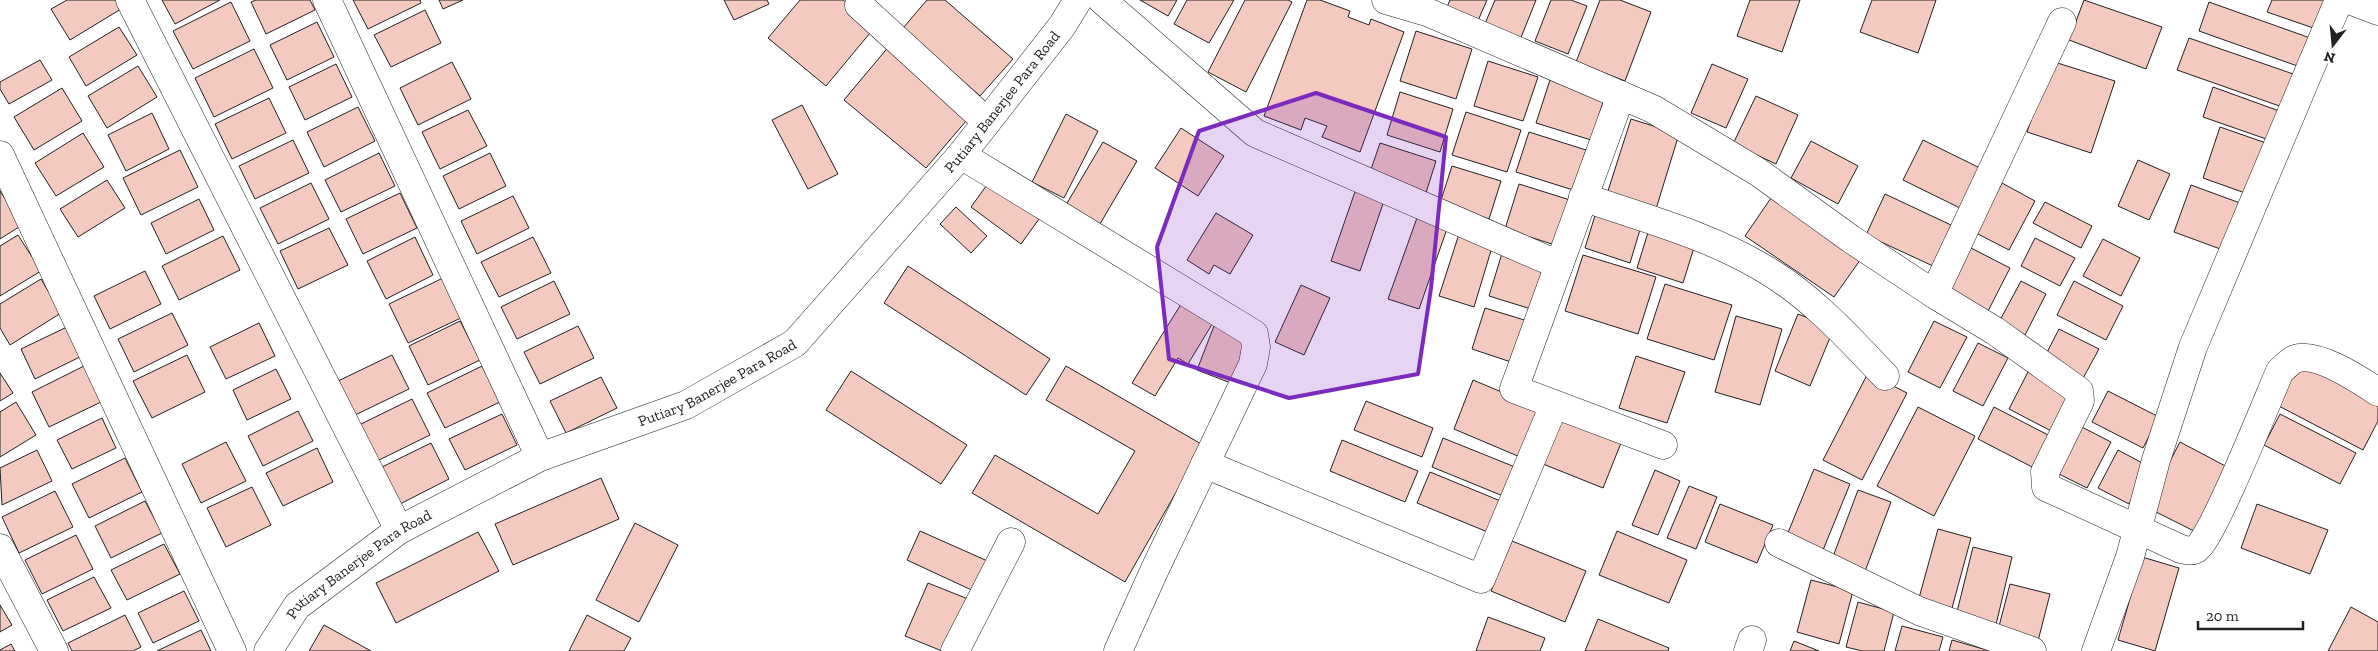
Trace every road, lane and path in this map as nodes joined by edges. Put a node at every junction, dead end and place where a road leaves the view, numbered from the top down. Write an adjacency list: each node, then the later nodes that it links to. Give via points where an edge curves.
1 (130, 0): 24 (street)
2 (327, 0): 22 (street)
3 (1078, 0): 12 (street, Putiary Banerjee Para Road, via 1062,26)
4 (1102, 0): 16 (street, via 1255,133)
5 (1386, 0): 11 (street, via 1427,12)
6 (2339, 0): 25 (street, via 2193,347)
7 (2349, 0): 9 (street)
8 (859, 5): 12 (street)
9 (2378, 11)
10 (2062, 22): 17 (street)
11 (1621, 95): 15 (street); 17 (street, via 1654,109 1758,172)
12 (987, 122): 14 (street, Putiary Banerjee Para Road)
13 (0, 155): 30 (street)
14 (961, 155): 22 (street, Putiary Banerjee Para Road, via 795,343 686,404); 23 (street, via 1254,334 1256,347 1252,364)
15 (1583, 197): 16 (street); 18 (street, via 1692,234 1764,268 1824,313)
16 (1558, 265): 20 (street, via 1514,389)
17 (1934, 294): 25 (street, via 1995,331 2079,391 2080,401 2045,472 2046,487)
18 (1886, 376)
19 (2378, 392): 25 (street, via 2313,358 2294,359 2280,371 2220,509 2197,549 2187,551)
20 (1554, 405): 21 (street); 23 (street, via 1481,580)
21 (1663, 445)
22 (540, 457): 24 (street, Putiary Banerjee Para Road)
23 (1205, 464): 33 (street)
24 (399, 530): 31 (street, Putiary Banerjee Para Road, via 298,606)
25 (2136, 530): 35 (street, via 2130,557)
26 (1011, 542): 32 (street)
27 (1779, 544): 34 (street, via 1919,611)
28 (0, 548): 29 (street)
29 (54, 651)
30 (232, 651)
31 (268, 651)
32 (955, 651)
33 (1118, 651)
34 (2032, 651)
35 (2096, 651)

